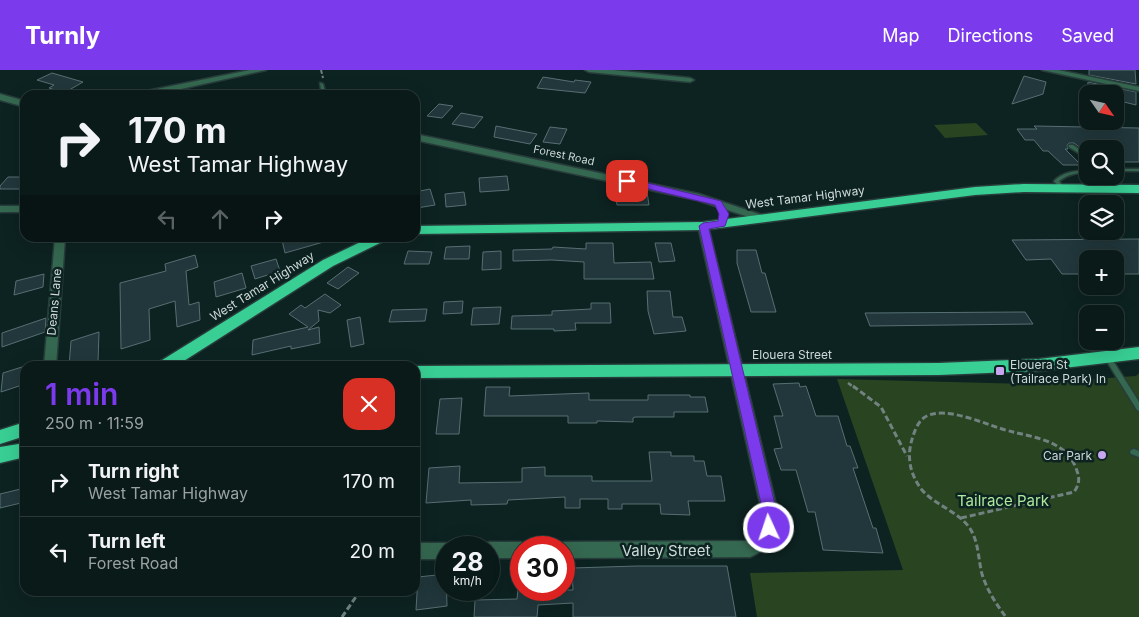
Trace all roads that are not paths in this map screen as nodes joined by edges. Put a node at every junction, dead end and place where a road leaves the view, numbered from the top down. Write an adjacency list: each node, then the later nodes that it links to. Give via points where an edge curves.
1 (262, 70): 7 (street)
2 (589, 70): 4 (street)
3 (1046, 70): 6 (street)
4 (690, 80)
5 (321, 84): 8 (lane)
6 (1139, 89)
7 (166, 90)
8 (323, 90)
9 (0, 97): 10 (street)
10 (20, 103)
11 (420, 139): 19 (street, Forest Road, via 645,185)
12 (1071, 146): 13 (lane)
13 (1079, 152)
14 (1124, 170): 15 (lane)
15 (1139, 170)
16 (1079, 172): 17 (lane, via 1060,177 1056,181)
17 (1062, 188): 18 (highway, West Tamar Highway); 22 (highway, West Tamar Highway, via 975,191)
18 (1139, 189)
19 (718, 204): 22 (street, Forest Road); 23 (street, via 724,214)
20 (0, 209): 21 (street)
21 (20, 209)
22 (764, 219): 23 (highway, West Tamar Highway)
23 (722, 224): 24 (highway, West Tamar Highway)
24 (703, 226): 25 (highway, West Tamar Highway); 32 (street)
25 (420, 230)
26 (60, 242): 30 (street, Deans Lane)
27 (371, 242): 31 (highway, West Tamar Highway, via 328,263)
28 (1139, 352): 29 (highway, Elouera Street)
29 (1108, 358): 32 (highway, Elouera Street, via 1039,366 958,369); 34 (lane)
30 (50, 361)
31 (172, 361)
32 (738, 369): 33 (highway, Elouera Street); 41 (street, Valley Street, via 771,517 765,539 759,546 750,549)
33 (420, 372)
34 (1139, 408)
35 (20, 431): 36 (highway)
36 (0, 437)
37 (20, 452): 39 (highway)
38 (20, 453): 40 (lane)
39 (0, 455)
40 (0, 462)
41 (575, 550)
42 (420, 551): 43 (street)
43 (435, 551)

